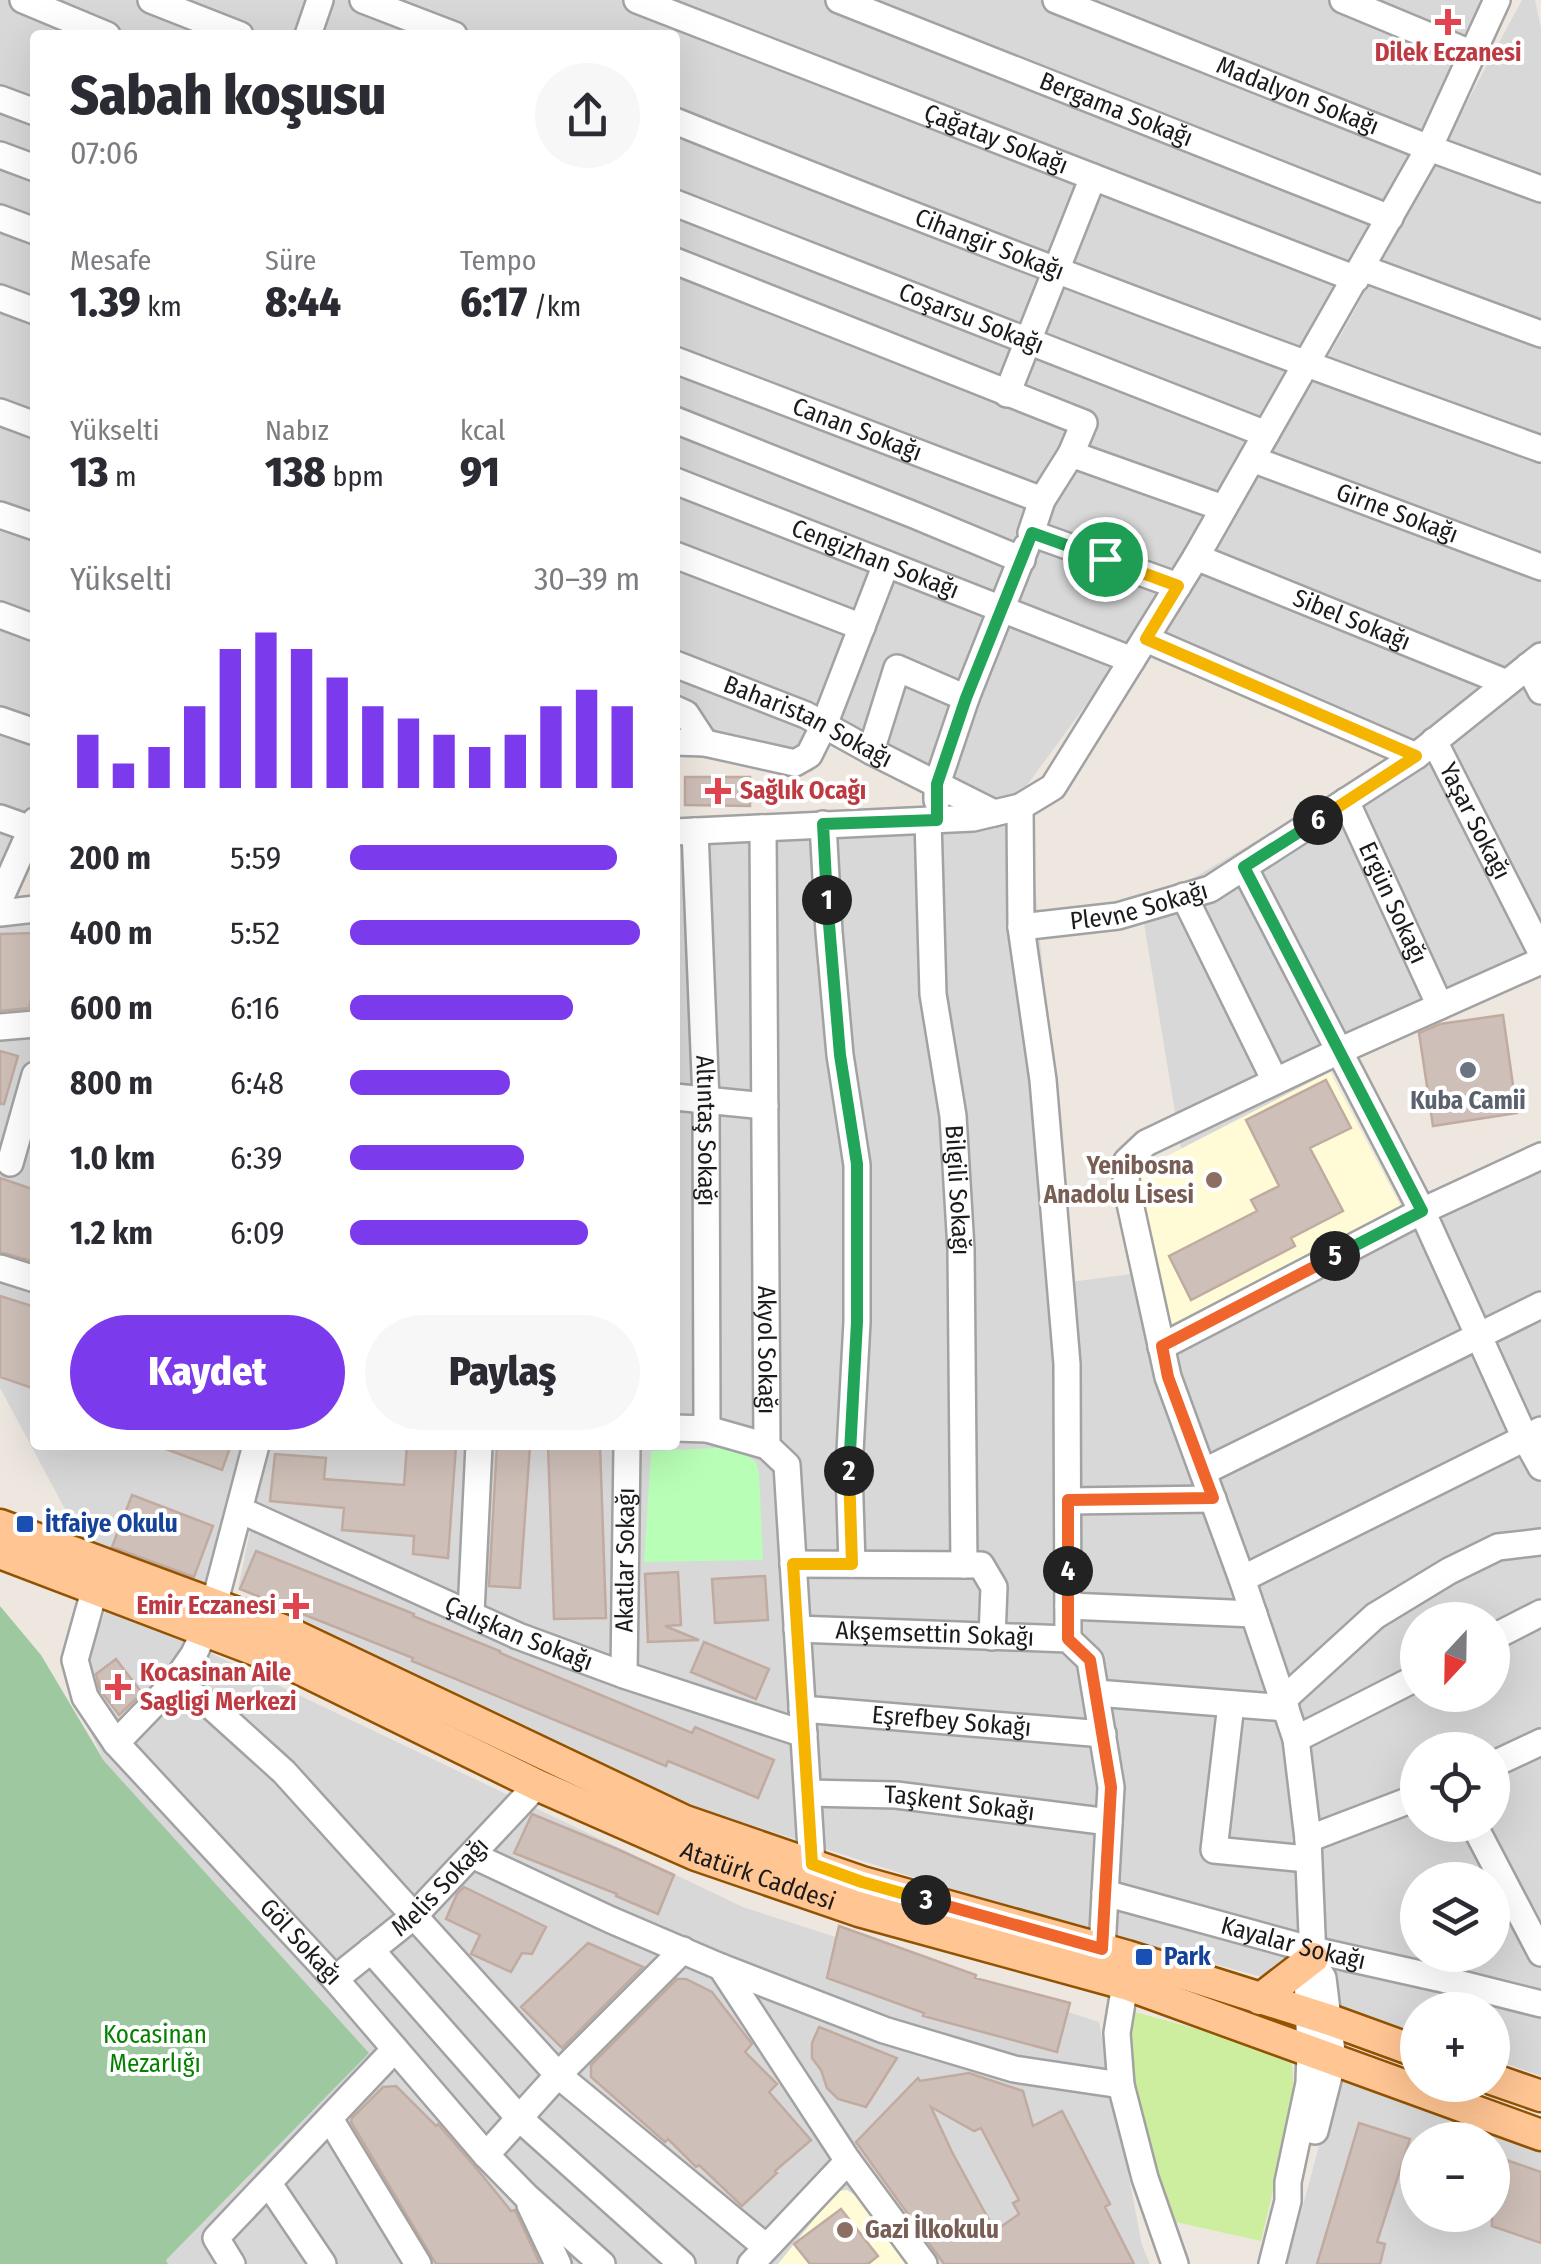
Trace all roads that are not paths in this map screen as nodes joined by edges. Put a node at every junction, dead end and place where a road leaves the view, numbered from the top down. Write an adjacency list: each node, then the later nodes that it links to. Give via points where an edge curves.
1 (22, 0): 11 (street)
2 (152, 0): 12 (street)
3 (320, 0): 13 (street)
4 (363, 0): 14 (street)
5 (637, 0): 10 (street, Çağatay Sokağı)
6 (839, 0): 26 (street, Bergama Sokağı)
7 (1056, 0): 19 (street, Madalyon Sokağı)
8 (1342, 0): 15 (street)
9 (1497, 0): 15 (street)
10 (671, 16): 22 (street, Çağatay Sokağı)
11 (95, 30)
12 (227, 30)
13 (310, 30)
14 (441, 30)
15 (1473, 54): 19 (street)
16 (0, 98): 17 (street)
17 (30, 110)
18 (680, 123): 29 (street, Cihangir Sokağı)
19 (1430, 148): 23 (street, Madalyon Sokağı); 26 (street)
20 (0, 155): 21 (street)
21 (30, 166)
22 (1092, 177): 29 (street); 30 (street, Çağatay Sokağı)
23 (1541, 189)
24 (680, 205): 34 (street, Coşarsu Sokağı)
25 (0, 218): 27 (street)
26 (1390, 218): 30 (street)
27 (30, 229)
28 (680, 262): 37 (street)
29 (1056, 270): 34 (street); 36 (street, Cihangir Sokağı)
30 (1359, 273): 33 (street, Çağatay Sokağı); 36 (street)
31 (0, 298): 32 (street)
32 (30, 310)
33 (1541, 334)
34 (1028, 341): 37 (street); 41 (street, Coşarsu Sokağı)
35 (680, 362): 46 (street, Canan Sokağı)
36 (1306, 365): 41 (street); 42 (street, Cihangir Sokağı)
37 (1008, 394): 43 (street, via 1084,422)
38 (0, 412): 40 (street)
39 (680, 422): 53 (street)
40 (30, 423)
41 (1266, 434): 44 (street)
42 (1541, 449)
43 (1070, 454): 46 (street, Bilgili Sokağı); 47 (street)
44 (1252, 459): 47 (street); 55 (street, Girne Sokağı)
45 (680, 483): 54 (street, Cengizhan Sokağı)
46 (1042, 500): 50 (street, Bilgili Sokağı)
47 (1224, 508): 52 (street)
48 (0, 515): 49 (street)
49 (30, 526)
50 (1032, 533): 53 (street, Bilgili Sokağı); 56 (street)
51 (680, 557): 60 (street)
52 (1196, 557): 56 (street); 65 (street, Sibel Sokağı)
53 (1022, 560): 57 (street, Bilgili Sokağı)
54 (886, 564): 57 (street, Cengizhan Sokağı); 60 (street)
55 (1541, 567)
56 (1178, 586): 61 (street)
57 (1002, 610): 61 (street, Cengizhan Sokağı); 67 (street, Bilgili Sokağı)
58 (0, 615): 59 (street)
59 (30, 626)
60 (862, 626): 70 (street)
61 (1139, 650): 74 (street, Cengizhan Sokağı); 78 (street, via 1053,787)
62 (1534, 661): 65 (street, Plevne Sokağı); 66 (street)
63 (680, 666): 64 (street, Baharistan Sokağı)
64 (719, 681): 68 (street); 70 (street, Baharistan Sokağı)
65 (1507, 683): 74 (street, Plevne Sokağı)
66 (1541, 691)
67 (966, 698): 75 (street, via 897,668); 76 (street, Bilgili Sokağı)
68 (681, 712): 73 (street, Baharistan Sokağı)
69 (0, 720): 71 (street)
70 (824, 724): 73 (street, via 809,755 794,763); 75 (street, Baharistan Sokağı)
71 (30, 730)
72 (680, 742): 73 (street)
73 (705, 744)
74 (1425, 749): 77 (street, Plevne Sokağı); 93 (street, Yaşar Sokağı)
75 (871, 751): 76 (street, Baharistan Sokağı)
76 (937, 784): 79 (street, Baharistan Sokağı); 81 (street, Bilgili Sokağı)
77 (1346, 802): 87 (street, Plevne Sokağı); 95 (street, Ergün Sokağı)
78 (1020, 806): 79 (street); 92 (street)
79 (994, 813): 81 (street)
80 (0, 818): 82 (street)
81 (933, 820): 83 (street); 129 (street, Bilgili Sokağı, via 933,994 954,1116 961,1249)
82 (30, 824)
83 (823, 824): 84 (street); 128 (street, via 838,1038 857,1164)
84 (763, 828): 85 (street); 103 (street, Akyol Sokağı)
85 (685, 831): 102 (street, Altıntaş Sokağı)
86 (30, 832): 89 (street)
87 (1244, 867): 88 (street, Plevne Sokağı, via 1210,889); 98 (street)
88 (1184, 896): 92 (street, Plevne Sokağı, via 1118,916); 99 (street)
89 (0, 898)
90 (30, 910): 91 (street)
91 (0, 913)
92 (1021, 926): 122 (street, via 1043,1080 1068,1364)
93 (1541, 952)
94 (1541, 961): 95 (street)
95 (1440, 1006): 98 (street)
96 (30, 1024): 97 (street)
97 (0, 1027)
98 (1340, 1050): 99 (street); 106 (street)
99 (1275, 1081): 111 (street, via 1146,1143 1127,1161 1126,1186)
100 (30, 1097): 105 (street)
101 (680, 1097): 102 (street)
102 (706, 1100): 103 (street); 113 (street, Altıntaş Sokağı)
103 (765, 1106): 115 (street, Akyol Sokağı)
104 (1541, 1156): 106 (street)
105 (15, 1164)
106 (1422, 1211): 110 (street); 111 (street)
107 (0, 1268): 108 (street)
108 (30, 1278)
109 (1541, 1305): 110 (street)
110 (1479, 1337): 114 (street); 120 (street)
111 (1162, 1346): 120 (street)
112 (680, 1428): 113 (street)
113 (707, 1430): 115 (street)
114 (1533, 1434): 119 (street); 130 (street)
115 (767, 1446): 127 (street, Akyol Sokağı, via 787,1465)
116 (255, 1450): 123 (street)
117 (478, 1450): 133 (street)
118 (627, 1450): 141 (street, Akatlar Sokağı)
119 (1541, 1467)
120 (1203, 1472): 121 (street)
121 (1213, 1498): 122 (street); 130 (street)
122 (1068, 1500): 132 (street)
123 (240, 1510): 133 (street, Çalışkan Sokağı); 136 (street)
124 (0, 1525): 136 (main road)
125 (1541, 1542): 145 (street, via 1498,1547 1375,1616)
126 (0, 1553): 131 (main road, Atatürk Caddesi)
127 (793, 1564): 128 (street); 137 (street, Akyol Sokağı)
128 (852, 1564): 129 (street)
129 (964, 1565): 139 (street, via 981,1565 994,1587)
130 (1242, 1580): 135 (street)
131 (95, 1588): 136 (main road, Atatürk Caddesi); 150 (street, Göl Sokağı, via 75,1660 84,1698)
132 (1068, 1606): 135 (street); 140 (street)
133 (471, 1613): 141 (street, Çalışkan Sokağı)
134 (1541, 1613): 138 (street)
135 (1254, 1614): 145 (street)
136 (209, 1618): 142 (street); 153 (main road, Atatürk Caddesi); 160 (main road, via 283,1630 685,1820)
137 (798, 1629): 139 (street, Akşemsettin Sokağı); 147 (street, Akyol Sokağı)
138 (1510, 1629)
139 (992, 1636): 140 (street, Akşemsettin Sokağı)
140 (1068, 1639): 144 (street, Akşemsettin Sokağı, via 1090,1660)
141 (624, 1676): 147 (street, Çalışkan Sokağı)
142 (174, 1683): 150 (street); 162 (street, via 211,1706 284,1772)
143 (1400, 1686): 149 (street)
144 (1096, 1692): 146 (street); 148 (street, Akşemsettin Sokağı)
145 (1285, 1703): 146 (street); 149 (street)
146 (1232, 1704): 158 (street, via 1214,1850)
147 (803, 1722): 148 (street, Eşrefbey Sokağı); 154 (street, Akyol Sokağı)
148 (1102, 1734): 156 (street, Akşemsettin Sokağı)
149 (1296, 1739): 158 (street)
150 (116, 1744): 169 (street, Göl Sokağı)
151 (1538, 1751): 152 (street)
152 (1510, 1760)
153 (536, 1785): 159 (street, Melis Sokağı); 170 (main road, Atatürk Caddesi, via 696,1855 842,1906)
154 (808, 1792): 156 (street, Taşkent Sokağı, via 896,1795); 160 (street, Akyol Sokağı)
155 (1400, 1805): 158 (street)
156 (1109, 1822): 161 (street, Akşemsettin Sokağı)
157 (1483, 1842): 166 (street)
158 (1307, 1849): 167 (street)
159 (472, 1856): 162 (street, Melis Sokağı); 165 (street)
160 (812, 1864): 163 (main road)
161 (1105, 1894): 163 (street, Akşemsettin Sokağı); 167 (street, Kayalar Sokağı)
162 (414, 1916): 164 (street, Melis Sokağı); 177 (street)
163 (1102, 1949): 171 (main road)
164 (371, 1950): 169 (street, Melis Sokağı); 181 (street)
165 (683, 1950): 168 (street); 177 (street)
166 (1541, 1953)
167 (1313, 1956): 171 (main road); 172 (street, Kayalar Sokağı); 173 (street, via 1323,1978)
168 (721, 1967): 178 (street, via 884,2030 1014,2069); 185 (street)
169 (334, 1979): 175 (street, Göl Sokağı)
170 (1125, 1984): 176 (main road, Atatürk Caddesi); 178 (street, via 1117,2033)
171 (1260, 1999): 173 (main road)
172 (1541, 2004)
173 (1319, 2017): 174 (main road); 176 (street)
174 (1400, 2046)
175 (395, 2049): 182 (street); 184 (street, Göl Sokağı)
176 (1322, 2056): 183 (main road, Atatürk Caddesi); 197 (street, via 1309,2083)
177 (558, 2076): 181 (street); 188 (street)
178 (1122, 2085): 196 (street)
179 (1510, 2085): 180 (main road)
180 (1541, 2096)
181 (520, 2118): 184 (street); 194 (street)
182 (330, 2119): 186 (street); 191 (street)
183 (1541, 2134)
184 (486, 2155): 187 (street, Göl Sokağı)
185 (848, 2161): 188 (street); 195 (street)
186 (269, 2184): 189 (street, via 216,2238); 190 (street)
187 (526, 2196): 192 (street); 193 (street, Göl Sokağı)
188 (759, 2256)
189 (232, 2264)
190 (323, 2264)
191 (418, 2264)
192 (558, 2264)
193 (602, 2264)
194 (682, 2264)
195 (924, 2264)
196 (1175, 2264)
197 (1272, 2264)

